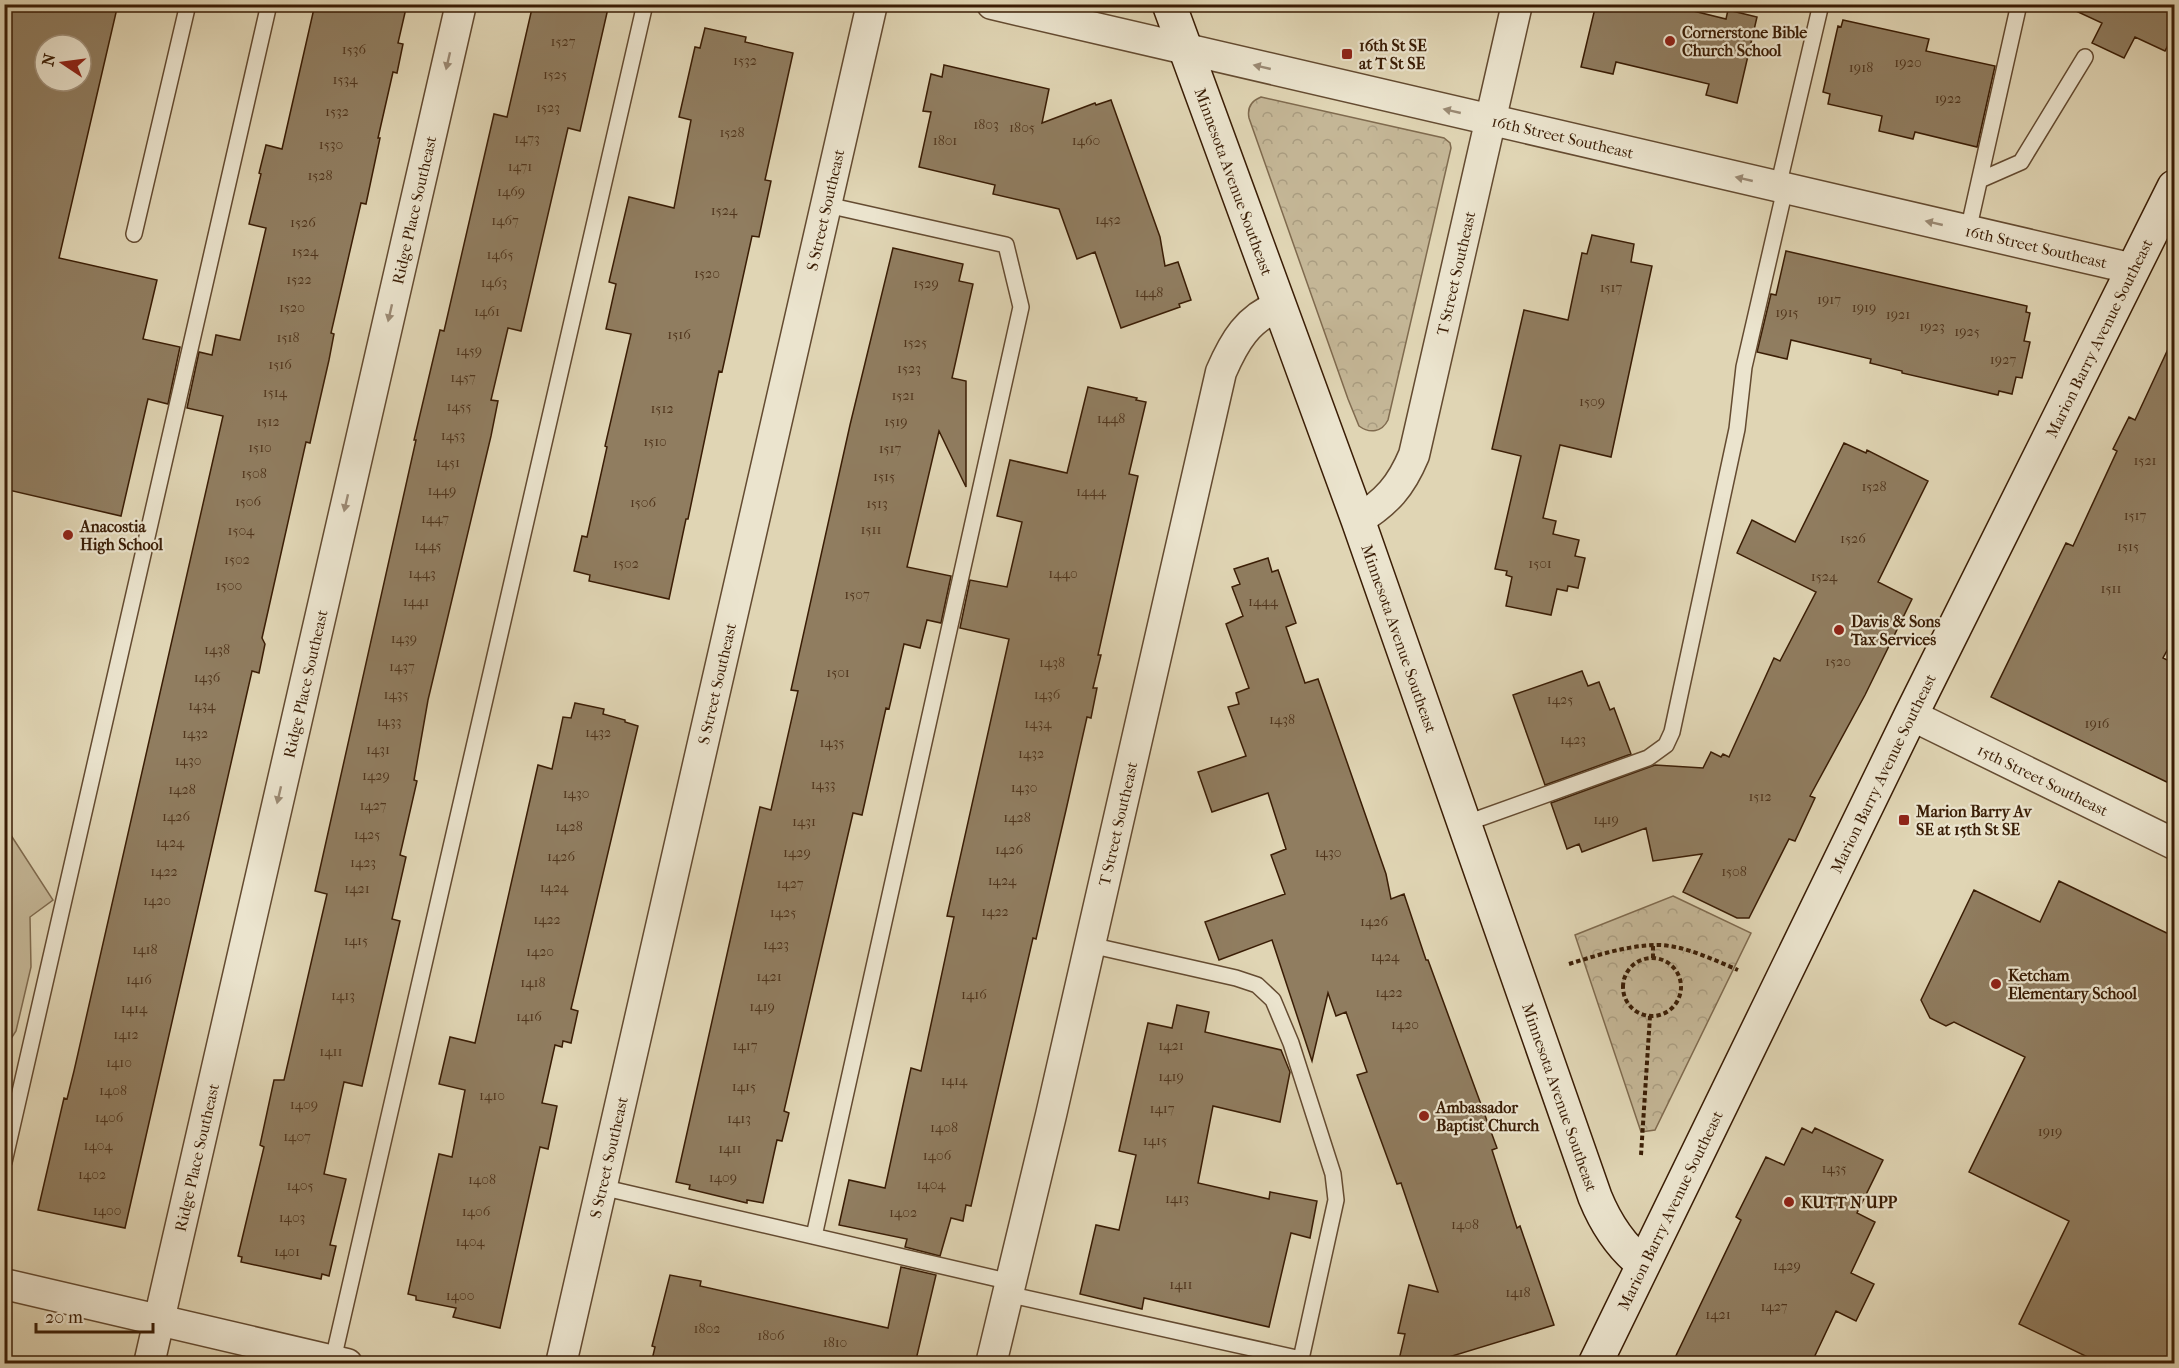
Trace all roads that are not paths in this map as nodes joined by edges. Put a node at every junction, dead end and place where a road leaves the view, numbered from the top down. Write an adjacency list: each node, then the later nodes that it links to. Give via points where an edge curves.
1 (188, 4): 19 (lane)
2 (269, 4): 27 (lane)
3 (461, 4): 33 (street, Ridge Place Southeast, one-way to 33)
4 (645, 4): 35 (lane)
5 (872, 4): 17 (street, S Street Southeast)
6 (992, 4): 11 (street, 16th Street Southeast)
7 (1169, 4): 11 (main road, Minnesota Avenue Southeast)
8 (1517, 4): 13 (street, T Street Southeast)
9 (1821, 4): 16 (lane)
10 (2019, 4): 14 (lane)
11 (1185, 50): 13 (street, 16th Street Southeast, one-way to 11); 21 (main road, Minnesota Avenue Southeast)
12 (2085, 57): 14 (lane, via 2021,162)
13 (1491, 120): 16 (street, 16th Street Southeast, one-way to 13); 22 (street, T Street Southeast, via 1414,455 1392,493)
14 (1980, 180): 18 (lane)
15 (2175, 187): 20 (main road, Marion Barry Avenue Southeast)
16 (1782, 188): 18 (street, 16th Street Southeast, one-way to 16); 24 (lane, via 1744,367 1737,429 1672,732 1666,745 1648,758)
17 (827, 205): 28 (street, S Street Southeast); 29 (lane, via 1006,245 1022,307)
18 (1968, 231): 20 (street, 16th Street Southeast)
19 (134, 234)
20 (2134, 269): 23 (main road, Marion Barry Avenue Southeast)
21 (1280, 306): 22 (main road, Minnesota Avenue Southeast); 26 (street, T Street Southeast, via 1246,327 1232,346 1221,372)
22 (1358, 520): 24 (main road, Minnesota Avenue Southeast)
23 (1911, 715): 25 (street, 15th Street Southeast); 30 (main road, Marion Barry Avenue Southeast)
24 (1464, 824): 30 (main road, Minnesota Avenue Southeast, via 1602,1213 1616,1238)
25 (2174, 841)
26 (1090, 945): 32 (street, T Street Southeast); 34 (lane, via 1236,978 1257,985 1273,1000 1330,1163 1336,1200)
27 (4, 1162)
28 (601, 1187): 29 (lane); 37 (street, S Street Southeast)
29 (813, 1236): 32 (lane)
30 (1643, 1264): 39 (main road, Marion Barry Avenue Southeast)
31 (4, 1284): 33 (street)
32 (1009, 1288): 34 (lane); 38 (street, T Street Southeast)
33 (159, 1319): 35 (street); 36 (street, Ridge Place Southeast)
34 (1300, 1361)
35 (337, 1362)
36 (149, 1364)
37 (561, 1364)
38 (991, 1364)
39 (1595, 1364)

